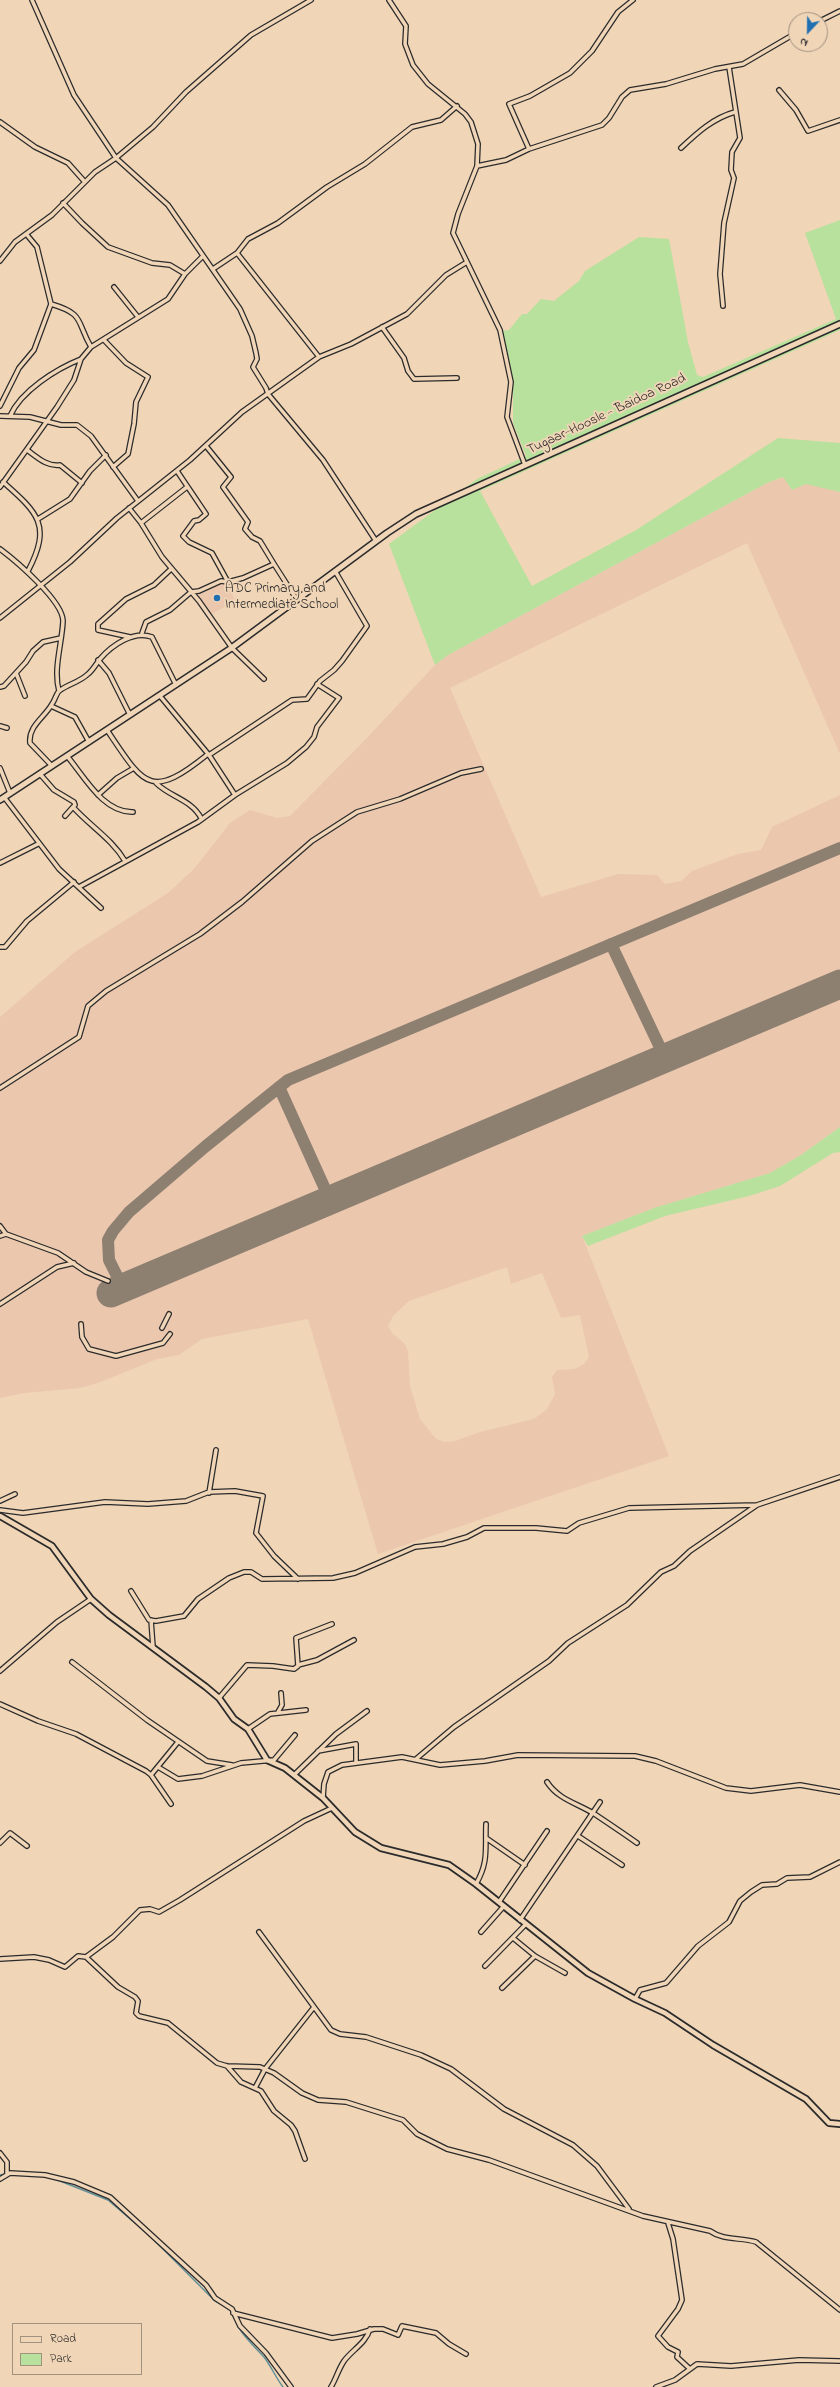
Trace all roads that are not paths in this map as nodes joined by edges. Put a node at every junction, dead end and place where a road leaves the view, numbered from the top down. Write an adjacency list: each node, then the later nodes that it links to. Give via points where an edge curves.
1 (32, 0): 16 (street, via 74,95)
2 (311, 0): 16 (street, via 250,35 186,92 153,127)
3 (389, 0): 10 (street, via 406,26 405,44 413,65 428,84)
4 (634, 0): 15 (street, via 618,12 592,52 570,73 542,90 510,104)
5 (840, 11): 6 (street)
6 (828, 17)
7 (788, 39): 8 (street, via 751,60)
8 (729, 67): 11 (street); 15 (street, via 666,84 630,90 602,125)
9 (779, 90): 12 (street, via 796,110 808,131)
10 (457, 106): 17 (street, via 471,122 478,144); 21 (street, via 441,120 412,127 365,164 327,187 278,223 248,239)
11 (735, 112): 14 (street, via 724,115 700,130); 29 (street, via 740,138 732,152 731,170 734,178 724,223 720,274)
12 (840, 120)
13 (0, 122): 18 (street, via 35,146 68,163)
14 (681, 148)
15 (529, 149): 17 (street, via 506,160)
16 (116, 158): 18 (street); 22 (street, via 168,205)
17 (477, 166): 24 (street, via 454,227 455,239)
18 (84, 181): 19 (street)
19 (63, 203): 20 (street); 26 (street, via 108,247 152,263 170,265)
20 (26, 236): 23 (street, via 15,242); 28 (street, via 37,247)
21 (237, 253): 25 (street); 35 (street)
22 (203, 256): 25 (street); 26 (street)
23 (0, 261)
24 (466, 262): 32 (street, via 446,275 407,314); 46 (street, via 500,330 511,382 508,417)
25 (213, 269): 38 (street, via 240,309 252,336 257,359 253,366)
26 (185, 274): 30 (street, via 168,299)
27 (114, 287): 30 (street)
28 (51, 304): 34 (street, via 77,315); 39 (street, via 34,350 19,368)
29 (723, 306)
30 (138, 318): 33 (street)
31 (840, 324): 46 (main road, Tugaar-Hoosle - Baidoa Road)
32 (382, 327): 35 (street, via 351,344); 37 (street, via 404,358 414,379)
33 (104, 340): 34 (street); 47 (street, via 126,362 148,377 136,402 128,454)
34 (91, 347): 36 (street)
35 (319, 357): 38 (street)
36 (81, 359): 41 (street, via 46,377); 42 (street, via 74,380)
37 (457, 378)
38 (268, 394): 43 (street, via 242,412); 57 (street, via 323,460)
39 (0, 406)
40 (0, 416): 41 (street)
41 (10, 416): 42 (street, via 30,417)
42 (48, 422): 44 (street); 45 (street, via 77,425 92,436)
43 (206, 446): 48 (street); 59 (street, via 231,476 223,487 248,522 245,530 260,541)
44 (27, 450): 49 (street); 50 (street, via 41,461 54,466 60,465)
45 (106, 455): 47 (street); 50 (street)
46 (525, 465): 57 (main road, Tugaar-Hoosle - Baidoa Road, via 416,514)
47 (113, 467): 53 (street)
48 (177, 471): 52 (street); 53 (street)
49 (3, 482): 51 (street); 55 (street, via 28,505)
50 (82, 483): 55 (street, via 70,499)
51 (0, 487)
52 (187, 487): 56 (street); 63 (street, via 206,514 194,521 183,536 189,542 212,553)
53 (138, 501): 54 (street)
54 (129, 508): 56 (street); 64 (street, via 83,551)
55 (38, 519): 61 (street, via 41,535)
56 (141, 523): 60 (street)
57 (376, 540): 62 (main road, Tugaar-Hoosle - Baidoa Road)
58 (0, 549): 61 (street)
59 (274, 564): 63 (street); 66 (street)
60 (171, 568): 65 (street); 69 (street, via 154,585 126,599 98,624 98,630)
61 (28, 571): 64 (street)
62 (335, 571): 66 (main road, Tugaar-Hoosle - Baidoa Road); 75 (street, via 367,626 334,670)
63 (228, 582): 65 (street, via 221,581)
64 (40, 586): 67 (street); 70 (street, via 60,610 63,620)
65 (191, 592): 68 (street, via 170,610 146,622); 71 (street)
66 (297, 600): 71 (main road, Tugaar-Hoosle - Baidoa Road)
67 (0, 618)
68 (142, 633): 69 (street); 76 (street, via 152,637)
69 (130, 637): 72 (street)
70 (61, 638): 73 (street, via 43,642 33,650); 78 (street, via 56,679)
71 (232, 648): 74 (street); 76 (main road, Tugaar-Hoosle - Baidoa Road)
72 (98, 660): 78 (street, via 88,674); 82 (street, via 109,673)
73 (16, 673): 77 (street); 79 (street)
74 (264, 679)
75 (317, 684): 87 (street, via 307,699 292,700); 97 (street, via 339,698 317,727 314,736 302,752)
76 (176, 685): 80 (main road, Tugaar-Hoosle - Baidoa Road)
77 (0, 687)
78 (59, 691): 81 (street)
79 (25, 696)
80 (160, 696): 82 (main road, Tugaar-Hoosle - Baidoa Road); 87 (street)
81 (51, 706): 86 (street, via 75,717); 89 (street, via 40,718 29,738 30,743)
82 (130, 715): 85 (main road, Tugaar-Hoosle - Baidoa Road)
83 (0, 726): 84 (street)
84 (8, 728)
85 (107, 730): 86 (main road, Tugaar-Hoosle - Baidoa Road); 91 (street)
86 (89, 742): 88 (main road)
87 (209, 754): 94 (street, via 177,777); 97 (street)
88 (67, 756): 89 (main road); 96 (street)
89 (52, 766): 93 (main road)
90 (0, 768): 95 (street)
91 (134, 768): 94 (street, via 140,776); 96 (street, via 117,778)
92 (481, 769): 110 (street, via 460,773 400,799 357,812 343,820 312,841 242,902 200,934 106,991 88,1006 79,1037)
93 (40, 774): 95 (main road); 99 (street, via 54,790 74,802)
94 (156, 783): 102 (street, via 164,791 187,802)
95 (10, 793): 98 (main road)
96 (98, 795): 100 (street, via 111,806)
97 (235, 795): 102 (street)
98 (2, 799): 103 (street, via 34,834)
99 (73, 807): 101 (street); 105 (street, via 88,824 108,838)
100 (133, 812)
101 (65, 816)
102 (201, 818): 105 (street, via 187,829)
103 (38, 844): 104 (street); 106 (street)
104 (1, 861)
105 (125, 861): 107 (street)
106 (74, 882): 107 (street); 109 (street, via 27,921 5,947)
107 (79, 887): 108 (street)
108 (101, 908)
109 (0, 946)
110 (0, 1088)
111 (0, 1226): 112 (street)
112 (6, 1234): 113 (street); 114 (street, via 58,1253)
113 (0, 1236)
114 (74, 1263): 115 (street, via 86,1272); 116 (street, via 57,1267)
115 (108, 1281)
116 (0, 1304)
117 (169, 1314): 119 (street)
118 (81, 1324): 120 (street, via 82,1337 89,1349 116,1356 163,1343)
119 (162, 1328)
120 (170, 1334)
121 (216, 1450): 125 (street)
122 (840, 1477): 128 (street)
123 (220, 1492): 125 (street); 129 (street, via 209,1492 186,1501 148,1504 105,1502 23,1513); 131 (street, via 263,1496 256,1533 274,1556)
124 (15, 1494): 127 (street)
125 (209, 1494): 126 (street, via 239,1491)
126 (260, 1495)
127 (0, 1501)
128 (757, 1505): 131 (street, via 629,1508 579,1523 567,1531 484,1528 467,1537 443,1544 415,1547 355,1573 333,1578); 151 (street, via 690,1551 674,1566 661,1572 627,1605 568,1643 549,1660 454,1727)
129 (0, 1510)
130 (0, 1516): 133 (street, via 52,1546)
131 (298, 1579): 134 (street, via 262,1579 251,1572 244,1572 229,1578 198,1599 184,1616 156,1622)
132 (131, 1591): 134 (street)
133 (91, 1599): 137 (street); 140 (street, via 57,1622)
134 (152, 1620): 137 (street)
135 (332, 1624): 139 (street, via 296,1638)
136 (354, 1640): 139 (street, via 317,1660)
137 (153, 1647): 142 (street)
138 (72, 1662): 149 (street)
139 (298, 1665): 142 (street, via 294,1669 247,1665)
140 (0, 1671)
141 (281, 1693): 146 (street, via 282,1705)
142 (219, 1698): 147 (street, via 234,1719)
143 (0, 1704): 156 (street, via 76,1734)
144 (306, 1710): 146 (street)
145 (367, 1711): 150 (street)
146 (278, 1712): 147 (street, via 261,1719)
147 (248, 1729): 152 (street)
148 (295, 1735): 152 (street, via 274,1760)
149 (178, 1742): 154 (street, via 207,1761); 155 (street)
150 (317, 1752): 153 (street, via 356,1744); 157 (street)
151 (416, 1758): 153 (street); 159 (street, via 440,1765 485,1762 518,1755 635,1756 656,1761 726,1788 751,1790 800,1785)
152 (267, 1760): 154 (street); 157 (street)
153 (356, 1762): 160 (street, via 328,1772)
154 (232, 1765): 155 (street, via 202,1776 178,1779)
155 (158, 1767): 156 (street)
156 (151, 1775): 162 (street)
157 (294, 1775): 160 (street)
158 (547, 1782): 164 (street, via 563,1799)
159 (840, 1792)
160 (323, 1798): 163 (street)
161 (600, 1802): 164 (street)
162 (171, 1804)
163 (332, 1808): 175 (street, via 355,1832 381,1848 449,1865); 184 (street, via 304,1821 159,1912 150,1909 140,1910 113,1937)
164 (593, 1813): 170 (street); 178 (street)
165 (486, 1824): 168 (street)
166 (548, 1831): 173 (street)
167 (578, 1836): 174 (street)
168 (486, 1838): 173 (street); 175 (street, via 485,1866)
169 (0, 1842): 171 (street, via 10,1833)
170 (637, 1843)
171 (27, 1846)
172 (840, 1862): 189 (street, via 810,1877 787,1878 777,1884 762,1885 751,1892 740,1901 729,1922 698,1946 666,1983 640,1990)
173 (525, 1865): 176 (street)
174 (622, 1865)
175 (476, 1884): 176 (street)
176 (499, 1902): 177 (street)
177 (504, 1906): 178 (street); 181 (street)
178 (520, 1920): 179 (street)
179 (526, 1924): 182 (street); 189 (street, via 588,1973)
180 (259, 1932): 190 (street)
181 (481, 1932)
182 (513, 1938): 183 (street); 186 (street)
183 (535, 1956): 187 (street); 188 (street)
184 (86, 1957): 185 (street, via 78,1956 65,1967 34,1957); 191 (street, via 118,1987 135,1997 138,2001 136,2013 139,2016 168,2023 213,2059)
185 (0, 1959)
186 (485, 1966)
187 (565, 1973)
188 (502, 1988)
189 (635, 1999): 194 (street, via 665,2013 713,2045 806,2099 829,2123)
190 (314, 2007): 192 (street); 199 (street, via 336,2033 366,2037 421,2055 452,2069 504,2109 573,2145 597,2166)
191 (227, 2066): 192 (street); 193 (street, via 242,2082)
192 (264, 2069): 193 (street); 199 (street, via 318,2100 346,2102 403,2120 417,2134 447,2149 489,2160)
193 (256, 2088): 196 (street, via 261,2091 278,2116 295,2131)
194 (840, 2124)
195 (0, 2153): 197 (street, via 7,2162)
196 (305, 2159)
197 (7, 2174): 198 (street); 202 (street, via 45,2174 110,2197)
198 (0, 2179)
199 (629, 2210): 200 (street)
200 (668, 2223): 201 (street, via 710,2231 717,2236 756,2242); 206 (street, via 673,2238 682,2300 658,2336 668,2347 678,2352 677,2357)
201 (840, 2310)
202 (233, 2313): 203 (street, via 332,2338); 207 (street, via 249,2337 266,2353)
203 (370, 2329): 204 (street, via 383,2329 398,2335 402,2326 436,2333); 208 (street, via 368,2337 345,2360)
204 (466, 2354)
205 (840, 2361): 206 (street, via 799,2360 731,2366 697,2364)
206 (690, 2368): 209 (street, via 675,2380)
207 (291, 2387)
208 (331, 2387)
209 (656, 2387)

